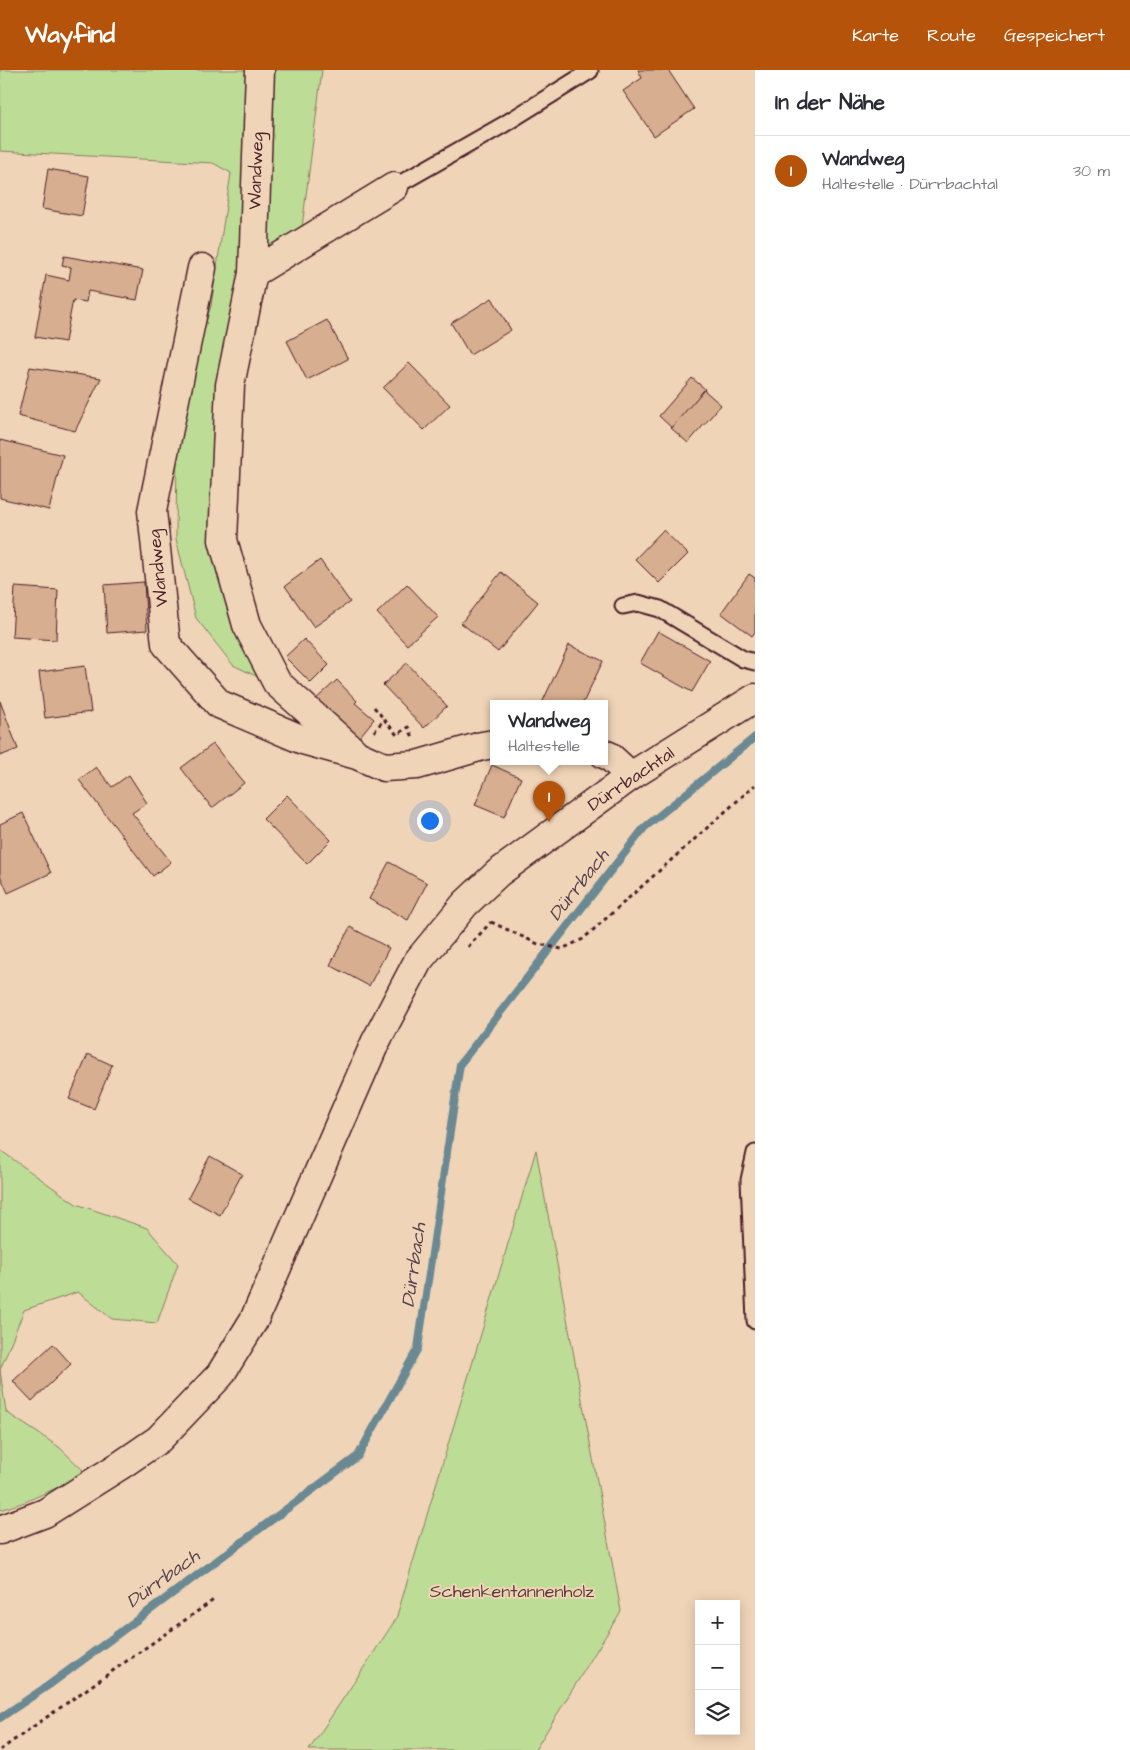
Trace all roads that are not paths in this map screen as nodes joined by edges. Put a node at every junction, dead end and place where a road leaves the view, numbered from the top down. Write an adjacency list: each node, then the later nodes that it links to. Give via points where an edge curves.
1 (260, 70): 5 (street, Wandweg)
2 (590, 71): 3 (lane)
3 (394, 187): 5 (street)
4 (202, 268): 10 (street, Wandweg, via 152,511 166,644 219,704 303,740)
5 (253, 273): 10 (street, Wandweg, via 230,385 223,540 247,625 277,683)
6 (623, 606): 7 (lane, via 638,603 660,609 744,659)
7 (755, 662)
8 (755, 698): 12 (street, Dürrbachtal)
9 (490, 745): 10 (street, Wandweg, via 417,765 384,767)
10 (357, 755)
11 (608, 756): 12 (street)
12 (631, 776): 15 (street, Dürrbachtal, via 498,873 466,904 418,961 375,1043 254,1320 220,1375 159,1439 45,1513)
13 (755, 1153): 14 (lane, via 750,1180)
14 (755, 1322)
15 (0, 1530)

